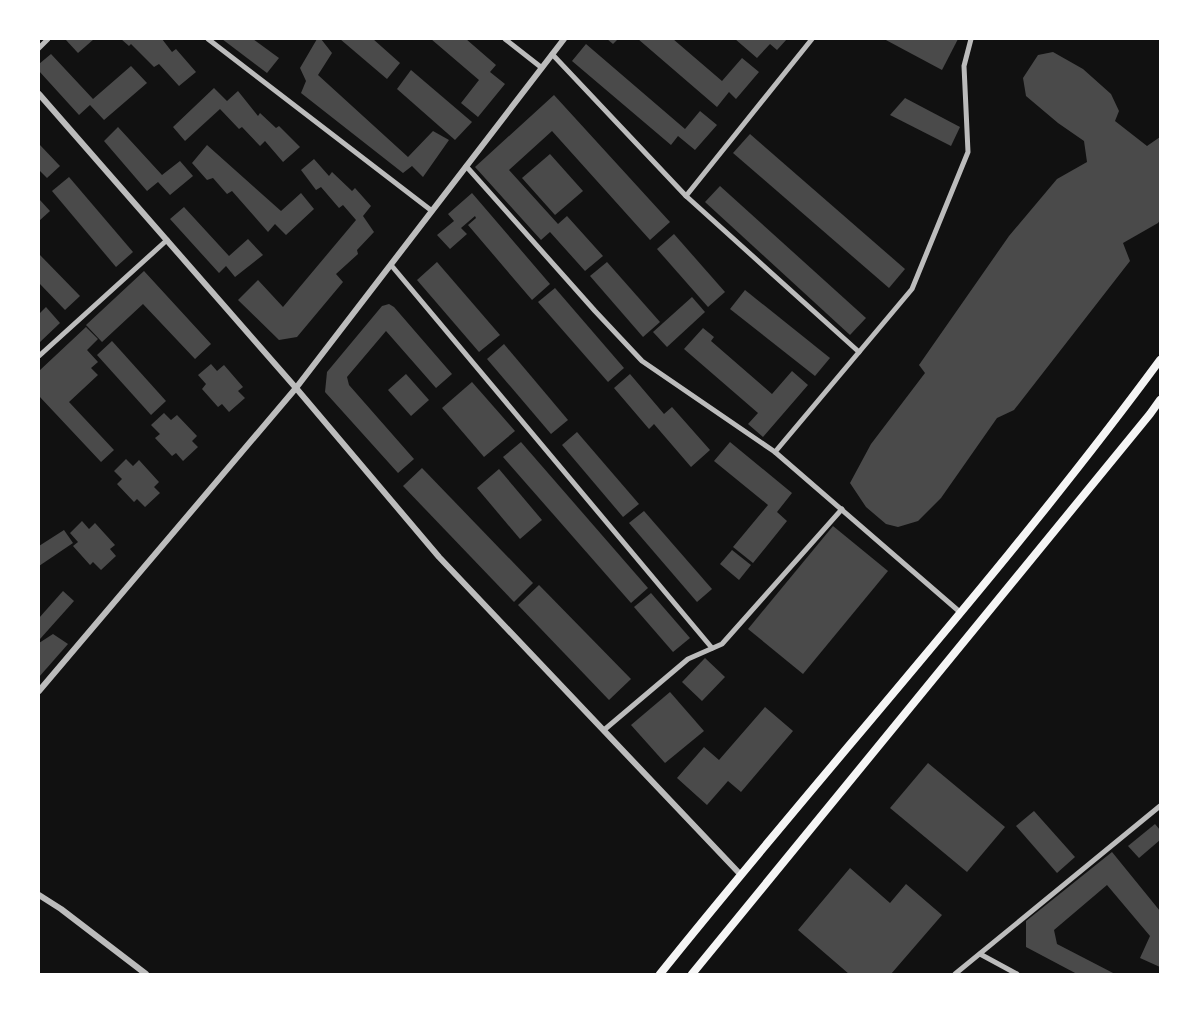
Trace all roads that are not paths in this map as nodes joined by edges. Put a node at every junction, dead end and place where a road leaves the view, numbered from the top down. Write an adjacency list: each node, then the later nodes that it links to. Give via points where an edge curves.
1 (48, 39): 7 (street)
2 (208, 39): 13 (street)
3 (505, 39): 9 (street)
4 (564, 39): 8 (street)
5 (812, 39): 12 (street)
6 (971, 39): 16 (street, via 964,66 968,152 912,289)
7 (39, 48)
8 (552, 54): 9 (street); 12 (street)
9 (542, 68): 11 (street)
10 (39, 94): 14 (street)
11 (466, 166): 13 (street); 21 (street, via 642,361)
12 (686, 196): 16 (street)
13 (432, 211): 15 (street)
14 (166, 240): 17 (street); 19 (street)
15 (391, 265): 19 (street); 24 (street)
16 (859, 352): 21 (street)
17 (39, 356)
18 (1160, 360): 23 (main road)
19 (296, 388): 25 (street); 26 (street, via 439,557)
20 (1160, 400): 33 (main road)
21 (775, 452): 22 (street)
22 (842, 509): 23 (street); 24 (street, via 722,644)
23 (961, 613): 28 (main road)
24 (712, 648): 26 (street, via 688,659)
25 (39, 691)
26 (604, 730): 28 (street)
27 (1160, 806): 30 (street)
28 (740, 874): 32 (main road)
29 (39, 895): 31 (street)
30 (980, 954): 34 (street); 35 (street)
31 (146, 974)
32 (660, 974)
33 (692, 974)
34 (955, 974)
35 (1017, 974)

